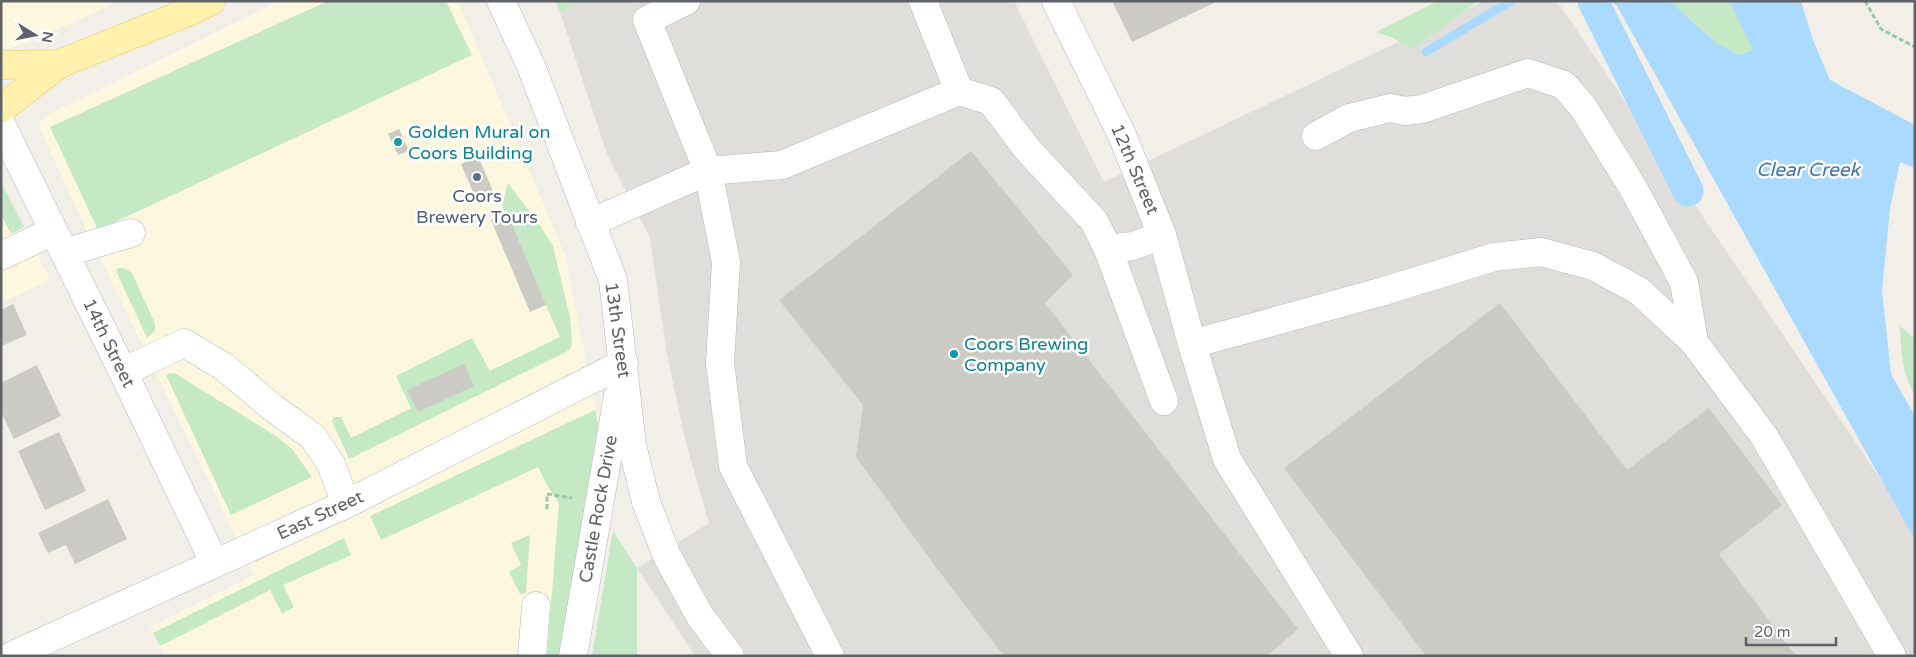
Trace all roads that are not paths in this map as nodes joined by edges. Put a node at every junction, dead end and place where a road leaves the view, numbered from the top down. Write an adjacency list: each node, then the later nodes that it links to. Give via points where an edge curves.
1 (501, 1): 13 (street, 13th Street, via 531,66)
2 (686, 1): 12 (street, via 647,20)
3 (923, 1): 8 (street)
4 (1056, 1): 15 (street, 12th Street, via 1122,135)
5 (196, 4): 6 (main road)
6 (58, 64): 7 (main road); 9 (main road)
7 (1, 65)
8 (959, 91): 12 (street, via 782,165); 17 (street, via 991,101 1028,150 1094,221)
9 (1, 109)
10 (1, 124): 16 (street, 14th Street)
11 (1316, 136): 19 (street, via 1349,118 1390,108 1405,111 1422,108 1528,73 1564,85 1584,107 1684,282)
12 (708, 171): 13 (street); 31 (street, via 726,262 720,363 733,466)
13 (590, 223): 21 (street, 13th Street, via 613,280)
14 (131, 233): 16 (street)
15 (1162, 235): 17 (street, via 1133,246); 20 (street, 12th Street)
16 (59, 242): 18 (street); 22 (street, 14th Street)
17 (1108, 250): 23 (street)
18 (1, 256)
19 (1694, 342): 20 (street, via 1639,291 1593,266 1541,252 1494,256 1384,291); 33 (street, via 1764,436)
20 (1192, 344): 32 (street, 12th Street, via 1227,459)
21 (624, 363): 24 (street, East Street); 29 (street, Castle Rock Drive); 30 (street, 13th Street, via 632,445 646,502 667,556 700,616)
22 (123, 372): 24 (street, via 184,343 223,366 313,437 331,464); 25 (street, 14th Street)
23 (1164, 401)
24 (346, 504): 25 (street, East Street)
25 (214, 562): 27 (street, East Street)
26 (536, 606): 28 (street)
27 (11, 656)
28 (532, 656)
29 (573, 656)
30 (730, 656)
31 (830, 656)
32 (1349, 656)
33 (1892, 656)

